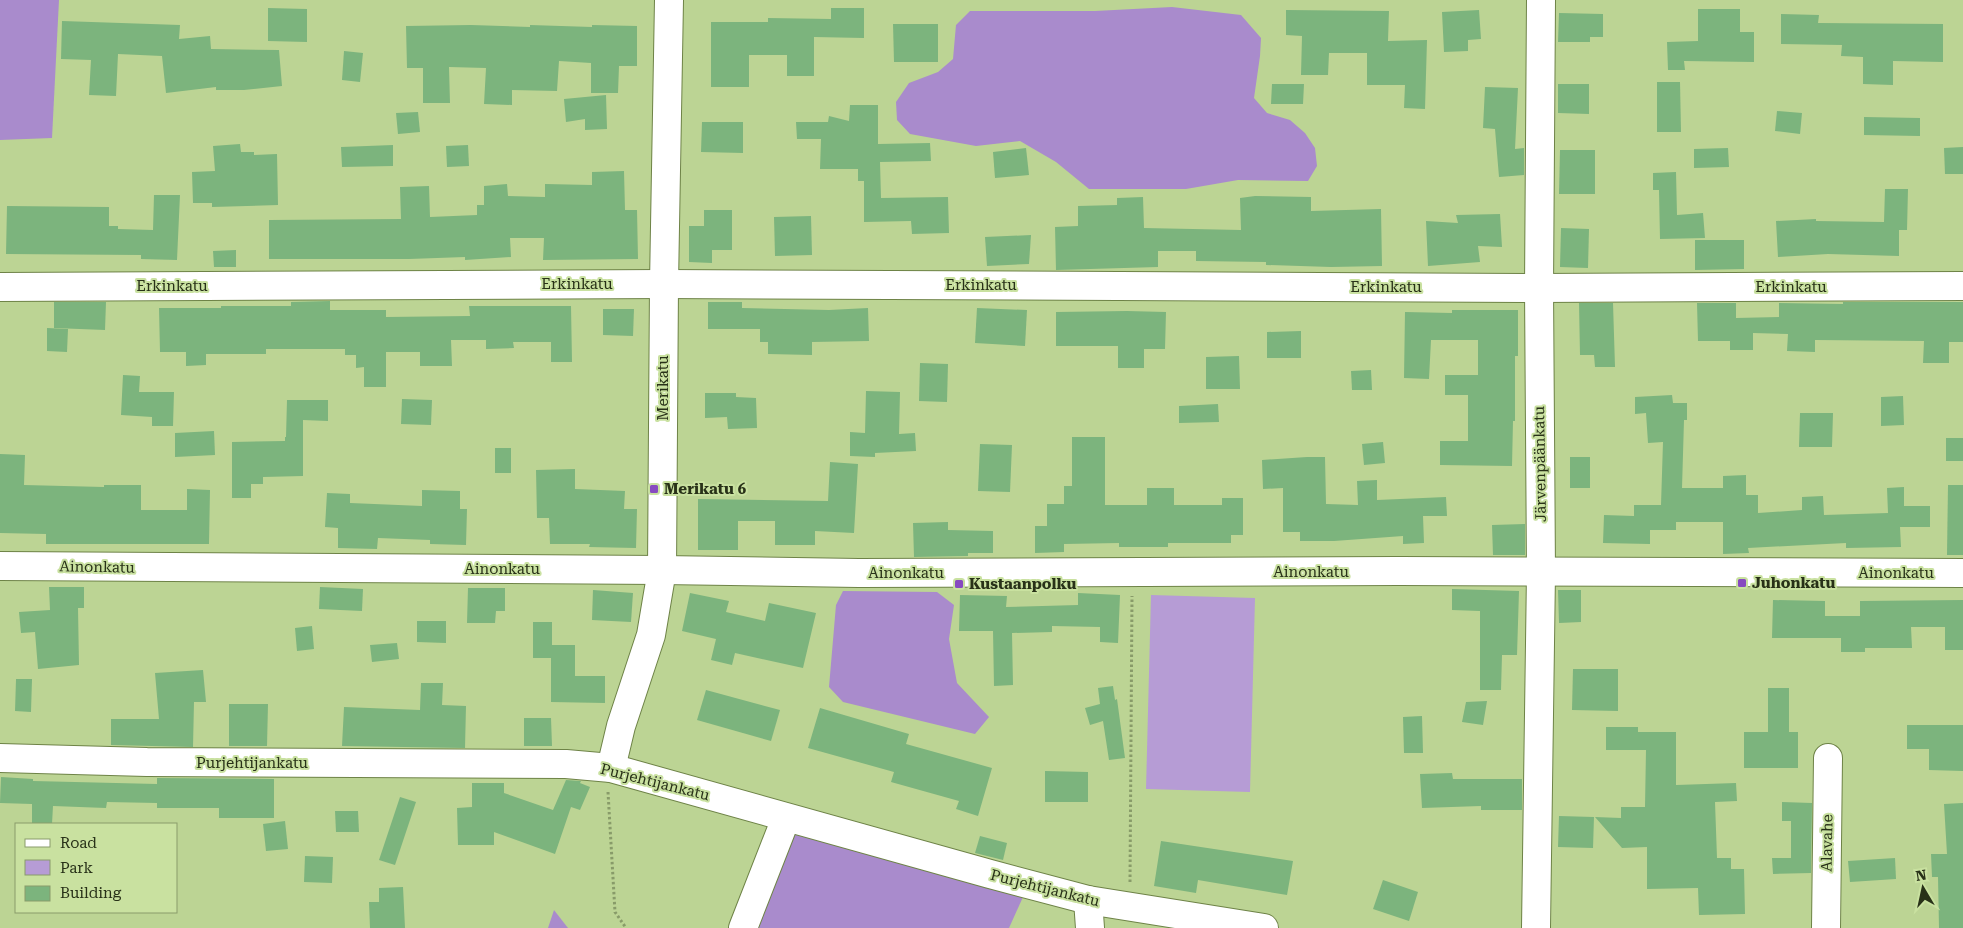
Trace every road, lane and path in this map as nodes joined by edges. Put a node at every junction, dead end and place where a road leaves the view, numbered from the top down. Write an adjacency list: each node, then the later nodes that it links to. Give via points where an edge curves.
1 (669, 0): 3 (street, Merikatu)
2 (1541, 0): 6 (street, Järvenpäänkatu)
3 (664, 284): 5 (street, Erkinkatu); 6 (street, Erkinkatu); 8 (street, Merikatu)
4 (1963, 286): 6 (street, Erkinkatu)
5 (0, 287)
6 (1539, 288): 9 (street, Järvenpäänkatu)
7 (0, 566): 8 (street, Ainonkatu)
8 (662, 570): 10 (street, Ainonkatu); 14 (street, Merikatu, via 651,635 621,726)
9 (1541, 572): 10 (street, Ainonkatu); 11 (street, Ainonkatu); 22 (street, Järvenpäänkatu)
10 (1132, 573): 17 (path)
11 (1963, 573)
12 (0, 758): 14 (street, Purjehtijankatu, via 566,764)
13 (1828, 758): 23 (street, Alavahe)
14 (611, 768): 15 (street, Purjehtijankatu); 18 (path, via 608,799 615,912)
15 (786, 818): 16 (street, Purjehtijankatu); 19 (street)
16 (1088, 900): 17 (street, Purjehtijankatu); 20 (street)
17 (1130, 906): 21 (street, Purjehtijankatu)
18 (626, 928)
19 (743, 928)
20 (1090, 928)
21 (1264, 928)
22 (1536, 928)
23 (1826, 928)

